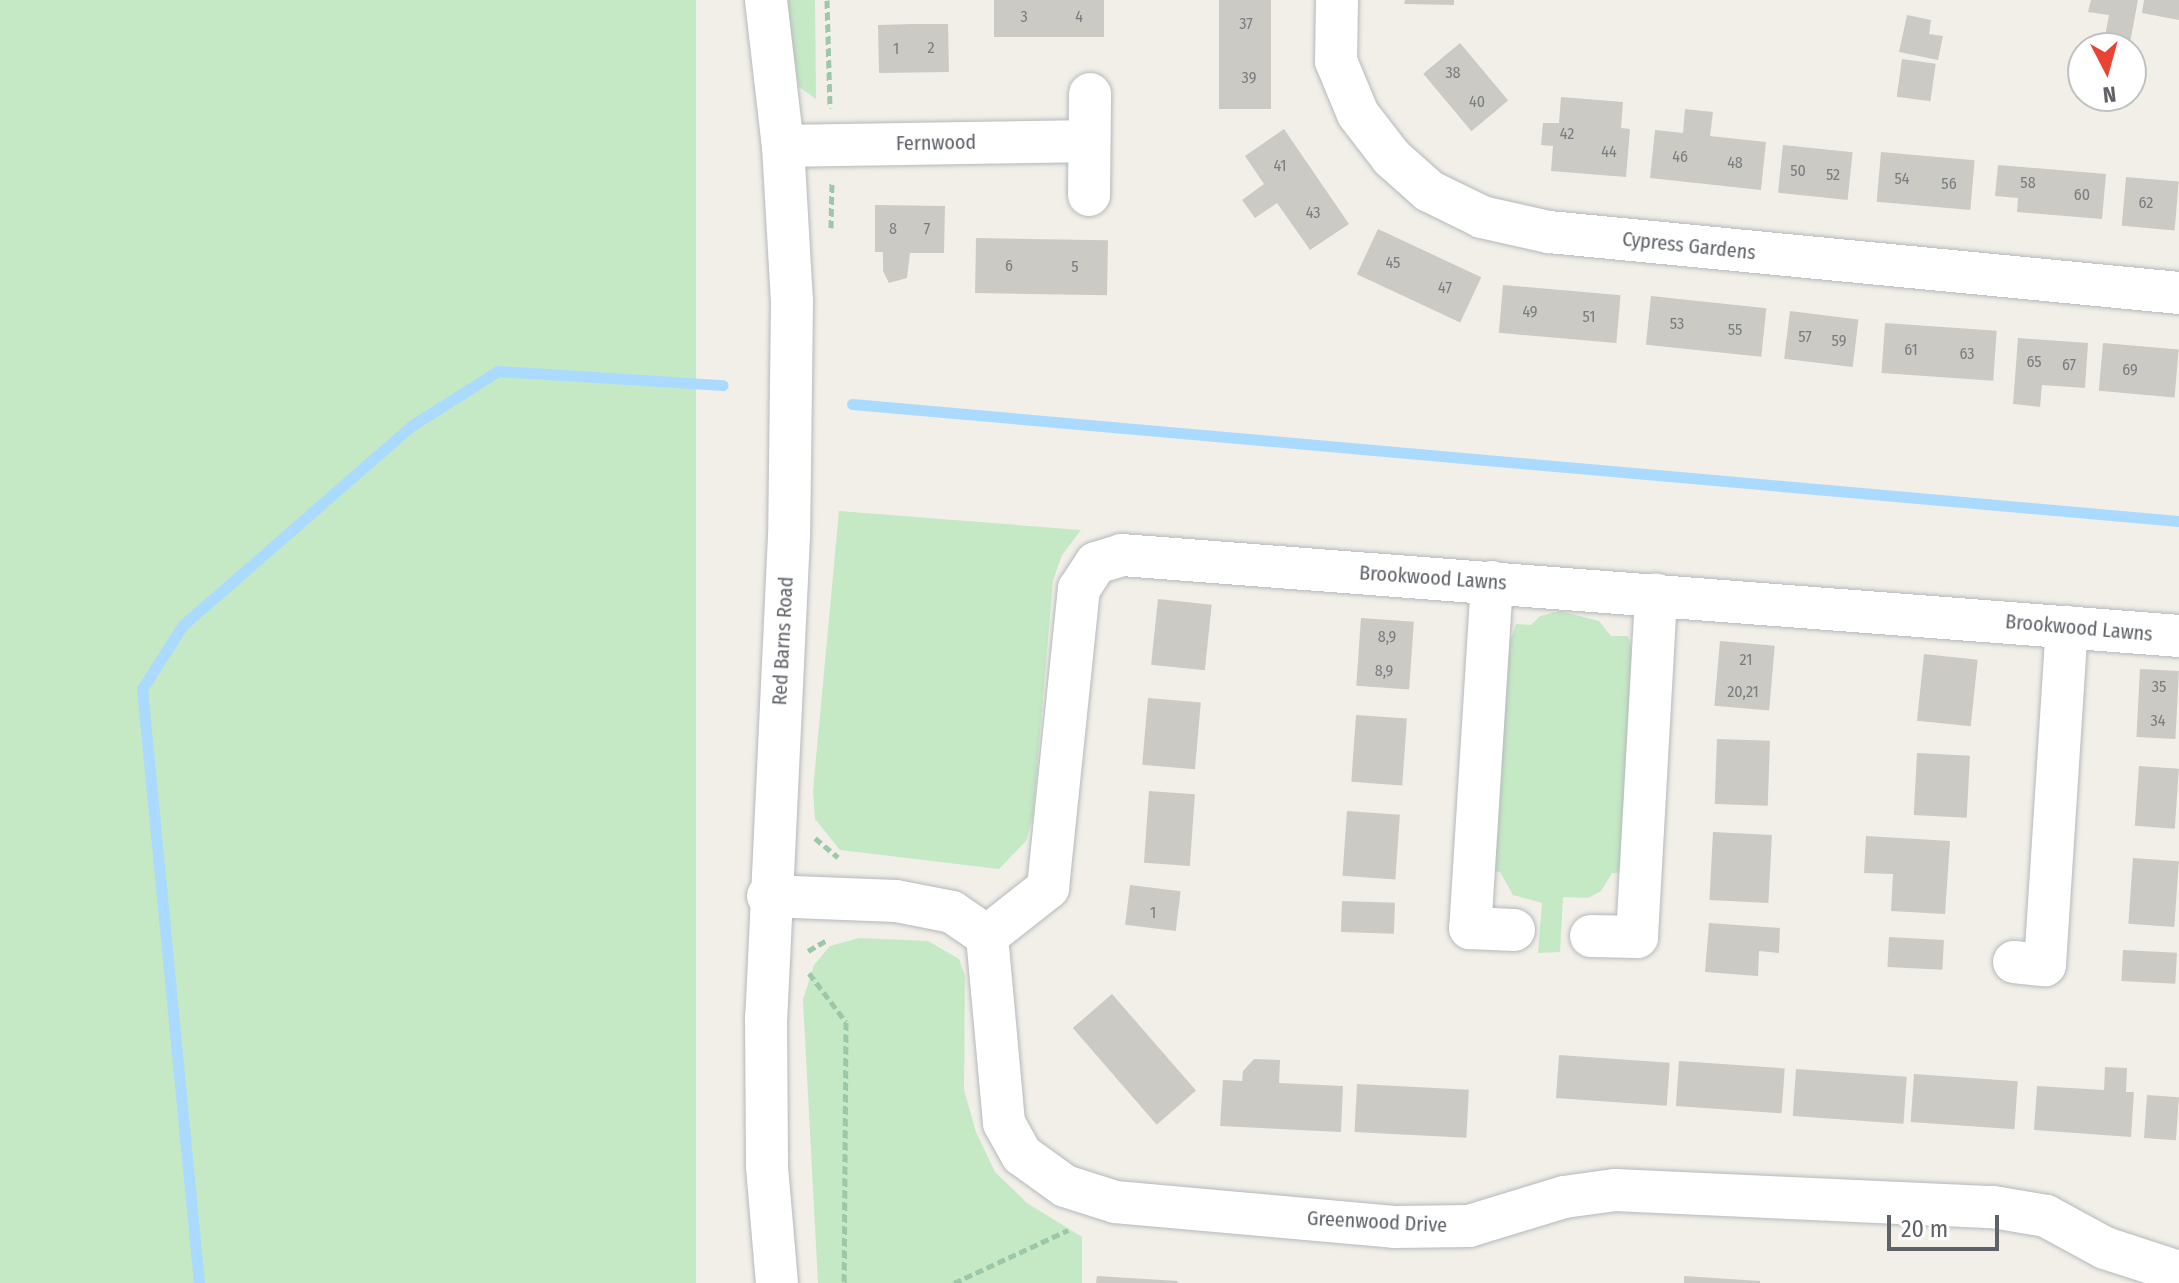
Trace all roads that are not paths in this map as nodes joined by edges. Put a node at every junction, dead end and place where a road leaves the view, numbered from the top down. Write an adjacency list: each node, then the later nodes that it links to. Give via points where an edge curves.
1 (766, 0): 5 (street, Red Barns Road)
2 (1337, 0): 7 (street, Cypress Gardens, via 1336,61 1358,114 1392,158 1429,191 1482,217 1549,232)
3 (1090, 94): 4 (street)
4 (1089, 141): 5 (street, Fernwood); 6 (street)
5 (783, 146): 12 (street, Red Barns Road, via 792,301 789,536)
6 (1089, 195)
7 (2179, 293)
8 (1492, 582): 9 (street, Brookwood Lawns); 13 (street, via 1470,928); 14 (street, Brookwood Lawns, via 1122,555 1096,563 1079,589 1048,888)
9 (1656, 595): 10 (street, Brookwood Lawns); 15 (street, via 1637,937)
10 (2067, 627): 11 (street, Brookwood Lawns); 16 (street, via 2045,965)
11 (2179, 636)
12 (768, 907): 14 (street, via 896,901 952,912); 18 (street, Red Barns Road, via 767,1167)
13 (1514, 930)
14 (987, 936): 17 (street, Greenwood Drive, via 1004,1123 1022,1155 1065,1186 1115,1202 1394,1227 1469,1226 1564,1197 1615,1190 1993,1207 2046,1216 2105,1248)
15 (1591, 936)
16 (2014, 962)
17 (2179, 1272)
18 (777, 1283)

